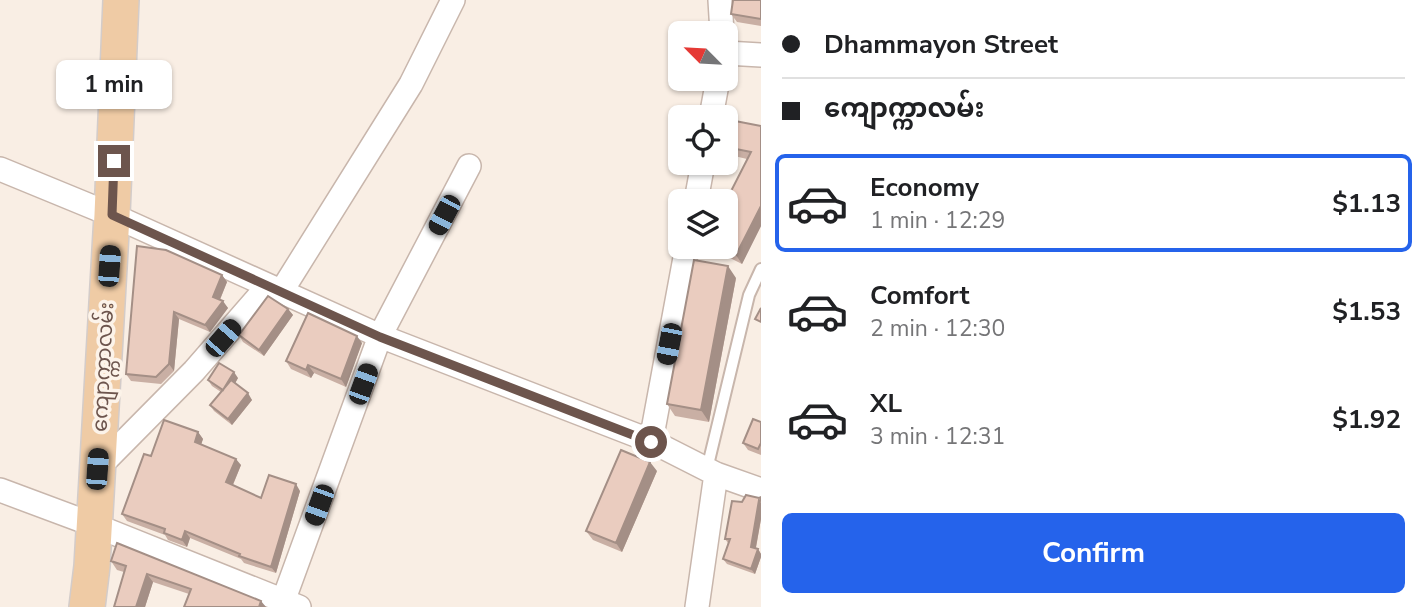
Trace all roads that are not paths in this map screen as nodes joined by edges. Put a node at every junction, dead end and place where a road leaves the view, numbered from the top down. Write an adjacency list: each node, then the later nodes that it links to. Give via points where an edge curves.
1 (121, 0): 9 (main road, ကျောက္ကာလမ်း)
2 (453, 0): 12 (street, via 411,84)
3 (720, 0): 4 (street)
4 (721, 21)
5 (738, 53): 6 (street)
6 (761, 54)
7 (469, 166): 13 (street)
8 (0, 169): 9 (street)
9 (112, 215): 12 (street); 15 (main road, ကျောက္ကာလမ်း)
10 (685, 259): 14 (street)
11 (761, 268): 16 (lane, via 750,295)
12 (274, 289): 13 (street); 15 (street)
13 (380, 337): 14 (street); 20 (street)
14 (651, 442): 16 (street)
15 (97, 469): 19 (main road, ကျောက္ကာလမ်း)
16 (712, 472): 18 (street); 22 (street)
17 (0, 490): 19 (street)
18 (761, 490)
19 (94, 525): 20 (street); 21 (main road, ကျောက္ကာလမ်း)
20 (288, 605)
21 (87, 607)
22 (697, 607)

